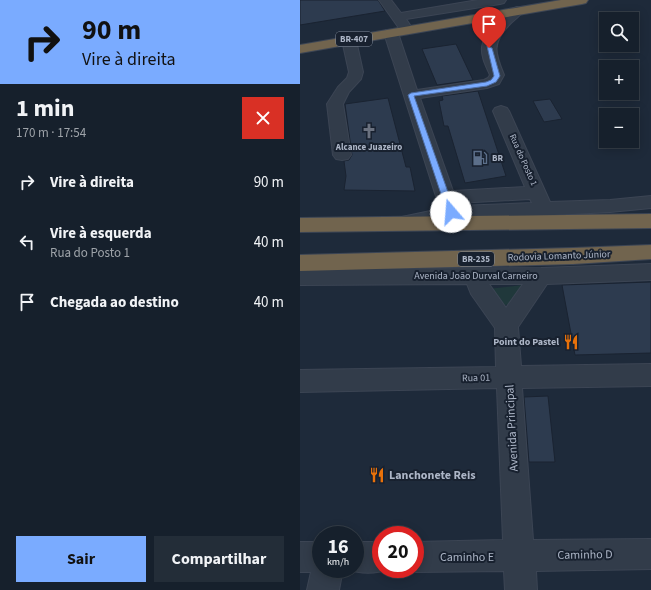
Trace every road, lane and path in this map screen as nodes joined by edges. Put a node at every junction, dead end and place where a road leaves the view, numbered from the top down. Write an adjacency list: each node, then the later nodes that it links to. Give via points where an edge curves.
1 (385, 0): 5 (street)
2 (500, 0): 5 (street)
3 (582, 0): 4 (highway, BR-407)
4 (517, 11): 6 (highway, BR-407); 10 (street, via 496,33 489,48 497,76 494,81)
5 (398, 17): 6 (street)
6 (408, 31): 7 (highway, BR-407)
7 (391, 33): 8 (highway, BR-407); 10 (street)
8 (350, 40): 9 (highway, BR-407); 12 (street, via 356,72 335,104)
9 (300, 49)
10 (411, 95): 15 (street)
11 (501, 112): 13 (street, Rua do Posto 1)
12 (342, 155)
13 (537, 192): 15 (street); 16 (street, Rua do Posto 1)
14 (651, 202): 16 (street)
15 (449, 205): 16 (street); 18 (street)
16 (544, 209)
17 (651, 221): 18 (highway)
18 (400, 223): 19 (highway)
19 (300, 225)
20 (651, 252): 21 (highway, Rodovia Lomanto Júnior / BR-235)
21 (300, 263)
22 (651, 272): 24 (street, Avenida João Durval Carneiro)
23 (475, 276): 24 (street, Avenida João Durval Carneiro); 25 (street, Avenida João Durval Carneiro); 26 (street, via 479,288)
24 (541, 276): 26 (street)
25 (300, 277)
26 (506, 326): 28 (street, Avenida Principal)
27 (651, 375): 28 (street, Rua 01)
28 (509, 378): 29 (street, Rua 01); 31 (street, Avenida Principal)
29 (300, 381)
30 (651, 554): 31 (street, Caminho D)
31 (519, 556): 34 (street, Caminho E); 37 (street, Avenida Principal)
32 (300, 557): 33 (street)
33 (312, 557)
34 (424, 557)
35 (326, 578): 36 (street)
36 (324, 590)
37 (521, 590)

